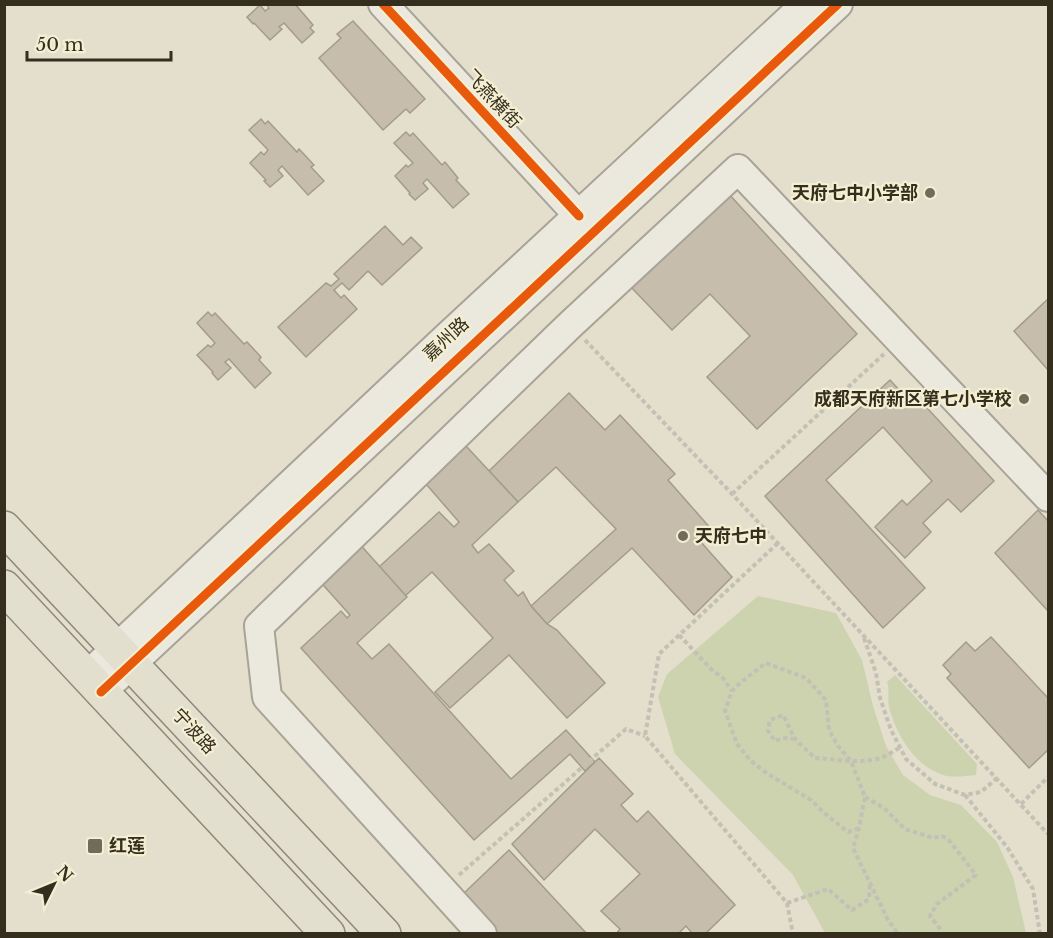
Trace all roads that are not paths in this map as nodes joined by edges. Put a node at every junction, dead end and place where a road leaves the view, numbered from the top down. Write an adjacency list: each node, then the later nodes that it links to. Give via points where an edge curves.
1 (383, 4): 4 (street, 飞燕横街)
2 (806, 4): 4 (street, 嘉州路)
3 (838, 4): 8 (street)
4 (579, 216): 8 (street, 嘉州路)
5 (1048, 497): 12 (street, via 738,169 570,325 259,626 267,697)
6 (4, 528): 8 (main road, 宁波路)
7 (4, 587): 9 (main road)
8 (124, 656): 9 (street, 嘉州路); 11 (main road, 宁波路)
9 (94, 684): 10 (main road)
10 (328, 933)
11 (384, 933)
12 (482, 933)

